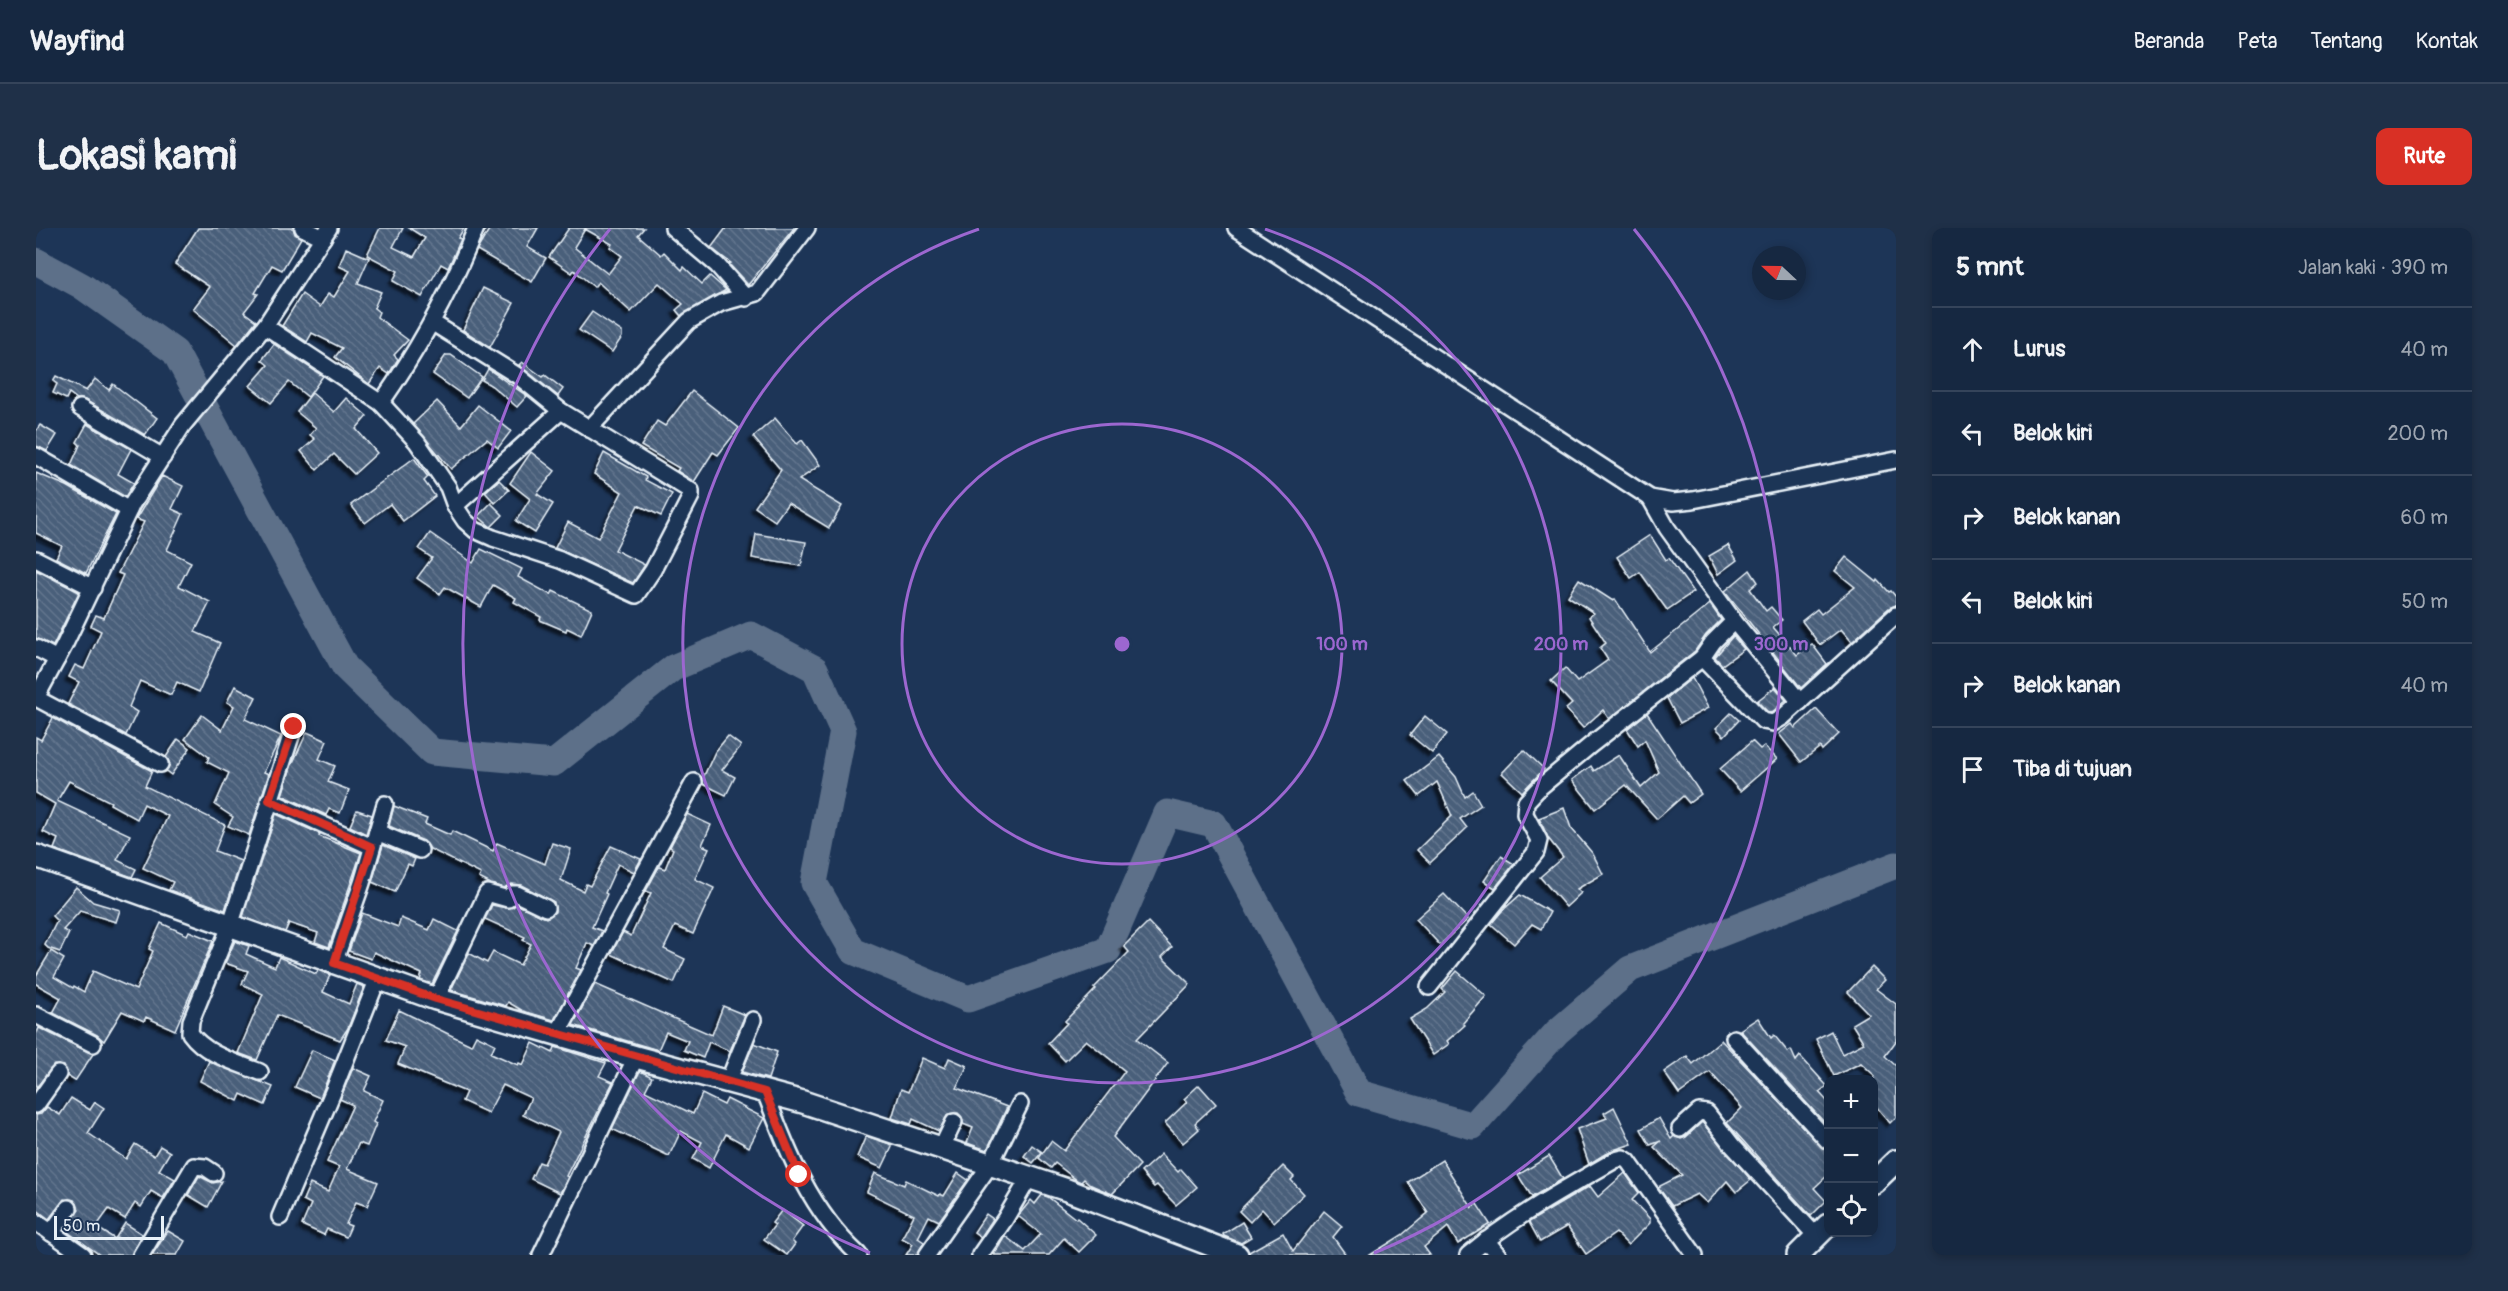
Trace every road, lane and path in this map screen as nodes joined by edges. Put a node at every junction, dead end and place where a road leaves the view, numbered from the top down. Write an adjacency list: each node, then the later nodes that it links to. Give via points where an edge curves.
1 (303, 228): 6 (street)
2 (476, 228): 8 (street)
3 (673, 228): 7 (street, via 717,265)
4 (807, 228): 7 (street, via 757,293)
5 (1236, 228): 17 (street)
6 (326, 233): 9 (street)
7 (746, 298): 13 (street, via 721,303 689,321)
8 (433, 323): 10 (street); 12 (street, via 518,375)
9 (265, 326): 10 (street); 15 (street, via 183,425)
10 (381, 402): 18 (street, via 417,442 448,487)
11 (80, 408): 15 (street)
12 (561, 411): 13 (street); 18 (street)
13 (589, 429): 18 (street, via 691,491 653,570 636,595 560,560 484,534 465,521)
14 (36, 456): 19 (street)
15 (163, 457): 19 (street)
16 (1896, 461): 17 (street, via 1693,500)
17 (1650, 498): 23 (street)
18 (455, 506)
19 (129, 510): 21 (street)
20 (36, 559): 21 (street)
21 (93, 588): 26 (street)
22 (1896, 615): 28 (street)
23 (1734, 621): 25 (street); 28 (street)
24 (36, 648): 26 (street)
25 (1702, 658): 28 (street, via 1762,721 1773,723); 42 (street, via 1592,744 1527,802 1524,814 1539,840 1536,852)
26 (57, 659): 27 (street)
27 (36, 698): 30 (street)
28 (1800, 702)
29 (294, 727): 32 (street)
30 (160, 764)
31 (694, 782): 46 (street)
32 (269, 800): 35 (street); 39 (street)
33 (385, 804): 34 (street)
34 (377, 832): 35 (street); 36 (street)
35 (372, 847): 40 (street)
36 (420, 850)
37 (36, 856): 39 (street)
38 (546, 908): 43 (street, via 517,894 508,899 490,892 485,894)
39 (230, 926): 40 (street); 50 (street, via 191,1021 190,1033 198,1044 220,1057)
40 (334, 963): 41 (street)
41 (378, 978): 43 (street); 66 (street)
42 (1429, 987)
43 (436, 999): 46 (street)
44 (36, 1015): 48 (street)
45 (753, 1020): 52 (street)
46 (557, 1034): 49 (street)
47 (1734, 1038): 58 (street)
48 (93, 1044)
49 (636, 1057): 52 (street); 73 (street)
50 (260, 1072)
51 (58, 1074): 55 (street)
52 (728, 1082): 53 (street)
53 (765, 1092): 59 (street); 74 (street, via 799,1175 836,1233)
54 (1020, 1104): 61 (street)
55 (36, 1105)
56 (954, 1122): 59 (street)
57 (1680, 1129): 68 (street, via 1699,1112 1707,1113 1732,1145)
58 (1824, 1138)
59 (941, 1149): 61 (street)
60 (1896, 1161): 64 (street)
61 (990, 1165): 63 (street); 75 (street)
62 (214, 1173): 72 (street, via 194,1166)
63 (1029, 1178): 76 (street); 77 (street)
64 (1878, 1178)
65 (69, 1208): 69 (street)
66 (280, 1217)
67 (36, 1222): 69 (street)
68 (1823, 1231): 81 (street)
69 (51, 1233): 71 (street)
70 (1486, 1240): 78 (street); 79 (street); 80 (street, via 1541,1203 1623,1158)
71 (83, 1255)
72 (141, 1255)
73 (541, 1255)
74 (860, 1255)
75 (927, 1255)
76 (980, 1255)
77 (1237, 1255)
78 (1468, 1255)
79 (1498, 1255)
80 (1695, 1255)
81 (1798, 1255)

